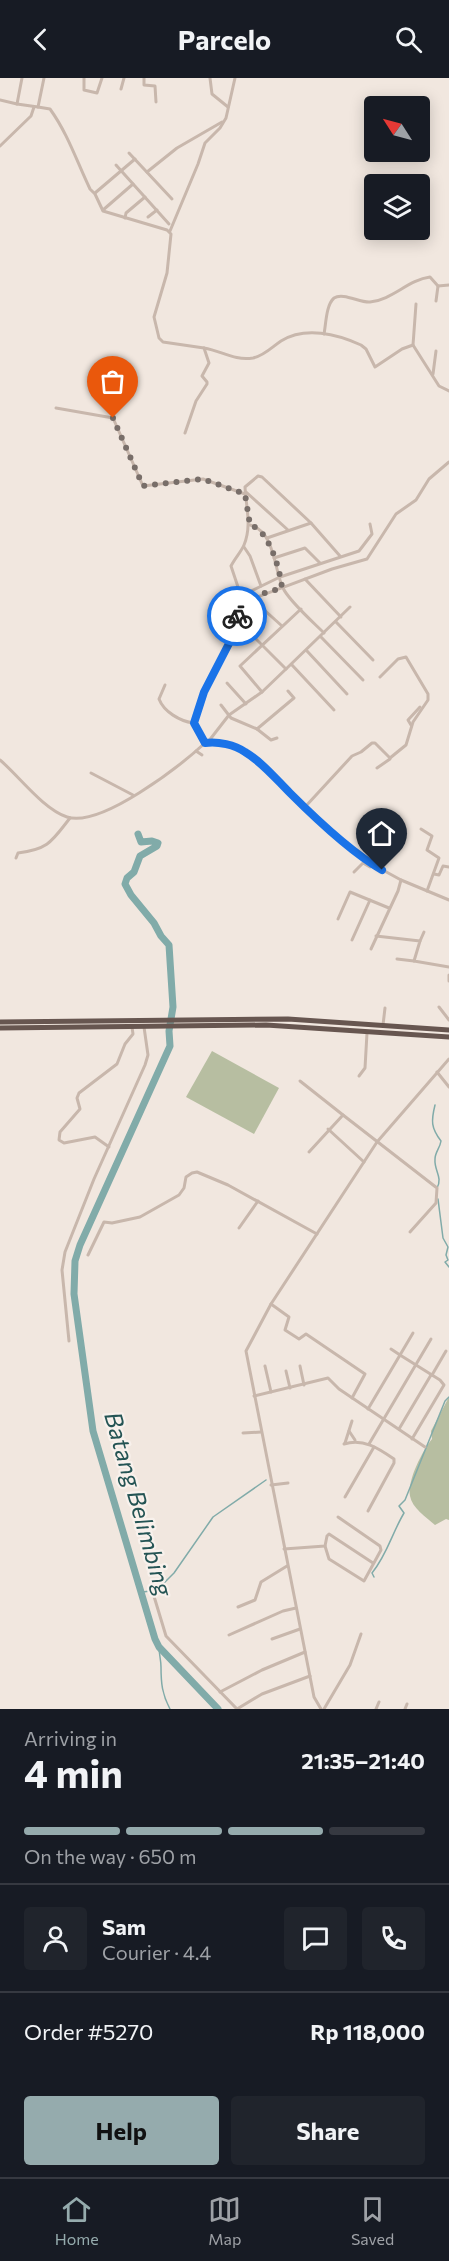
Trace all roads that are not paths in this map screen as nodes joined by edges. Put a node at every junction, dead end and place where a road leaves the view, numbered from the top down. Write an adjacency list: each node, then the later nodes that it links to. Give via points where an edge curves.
1 (22, 78): 12 (street)
2 (44, 78): 13 (street)
3 (84, 78): 4 (street, via 83,89 97,93)
4 (102, 78)
5 (124, 78): 9 (street)
6 (144, 78): 11 (street, via 144,85 156,87)
7 (210, 78): 14 (street, via 212,94)
8 (236, 78): 14 (street)
9 (121, 89)
10 (0, 100): 12 (street)
11 (156, 102)
12 (17, 104): 13 (street)
13 (36, 107): 16 (street, via 32,116); 23 (street, via 51,111)
14 (228, 107): 15 (street)
15 (224, 120): 21 (street, via 177,148); 31 (street, via 205,143)
16 (0, 146)
17 (129, 153): 18 (street)
18 (135, 159): 20 (street); 21 (street)
19 (116, 165): 20 (street)
20 (121, 171): 22 (street); 23 (street)
21 (147, 172): 25 (street)
22 (133, 184): 24 (street); 26 (street)
23 (94, 193): 26 (street)
24 (145, 197): 27 (street); 28 (street)
25 (172, 199)
26 (103, 210): 28 (street)
27 (157, 210): 29 (street); 30 (street)
28 (125, 218): 31 (street)
29 (148, 218)
30 (169, 224)
31 (170, 232): 38 (street, via 168,267 155,326 163,342)
32 (438, 285): 33 (street); 34 (street); 36 (street, via 430,277 376,301 336,297 329,305)
33 (449, 285)
34 (436, 302)
35 (416, 304): 37 (street)
36 (324, 334): 37 (street, via 361,345 375,367); 38 (street, via 292,335 261,356 250,358 230,357)
37 (413, 345): 40 (street)
38 (204, 348): 43 (street, via 209,363 202,376 207,382)
39 (436, 351): 40 (street)
40 (433, 376): 41 (street, via 441,388)
41 (449, 391)
42 (56, 408): 45 (street, via 113,418 143,486 203,479)
43 (185, 433)
44 (449, 462): 55 (street, via 429,479 416,500 396,514 367,559)
45 (245, 492): 46 (street, via 255,478 262,477); 48 (street); 49 (street)
46 (311, 523): 49 (street); 52 (street)
47 (370, 524): 52 (street, via 372,534 360,549)
48 (250, 525): 50 (street); 51 (street)
49 (288, 530): 50 (street)
50 (267, 538): 53 (street)
51 (244, 547): 57 (street); 58 (street, via 231,566)
52 (340, 556): 54 (street)
53 (274, 558): 54 (street, via 305,548); 56 (street)
54 (320, 563): 56 (street)
55 (305, 579): 56 (street); 63 (street)
56 (281, 582): 57 (street); 59 (street); 62 (street)
57 (261, 586): 58 (street)
58 (241, 596): 60 (street)
59 (252, 599): 64 (street, via 237,611); 66 (street)
60 (233, 600)
61 (350, 608): 63 (street)
62 (301, 609): 66 (street); 67 (street)
63 (341, 616): 65 (street)
64 (238, 621): 68 (street); 89 (street, via 204,692)
65 (336, 622): 67 (street); 70 (street)
66 (282, 626): 68 (street)
67 (322, 635): 69 (street); 74 (street)
68 (263, 646): 72 (street); 80 (street, via 240,666)
69 (307, 651): 71 (street); 81 (street)
70 (373, 660)
71 (292, 665): 72 (street); 87 (street)
72 (286, 669): 80 (street)
73 (380, 677): 75 (street, via 403,657)
74 (363, 680)
75 (421, 682): 78 (street); 90 (street, via 428,700)
76 (226, 683): 84 (street)
77 (165, 685): 89 (street, via 159,699 162,705 184,721)
78 (416, 688)
79 (288, 691): 82 (street)
80 (262, 692): 84 (street)
81 (346, 694)
82 (294, 698): 83 (street); 91 (street)
83 (298, 702)
84 (246, 704): 88 (street)
85 (221, 705): 88 (street)
86 (420, 707): 90 (street, via 408,720)
87 (334, 710)
88 (229, 715): 91 (street); 93 (street)
89 (194, 723): 93 (street)
90 (411, 724): 96 (street, via 406,745)
91 (257, 729): 92 (street, via 272,740)
92 (277, 738)
93 (207, 742): 94 (street); 101 (street, via 245,752)
94 (196, 751): 95 (street); 100 (street)
95 (202, 755)
96 (390, 758): 98 (street); 101 (street, via 372,743 352,756)
97 (0, 760): 102 (street, via 44,801)
98 (377, 768)
99 (91, 772): 100 (street)
100 (133, 795): 102 (street, via 100,814)
101 (305, 807): 105 (street)
102 (70, 818): 104 (street, via 43,848 18,853)
103 (421, 829): 108 (street, via 432,836 427,851 439,857)
104 (16, 858)
105 (370, 863): 107 (street, via 370,867 363,862); 109 (street)
106 (449, 867): 108 (street, via 444,865 439,875)
107 (354, 872)
108 (434, 874): 110 (street)
109 (401, 880): 110 (street); 113 (street)
110 (427, 891): 112 (street)
111 (370, 900): 113 (street); 114 (street, via 349,893); 117 (street)
112 (449, 900)
113 (389, 908): 116 (street)
114 (338, 919)
115 (424, 932): 118 (street)
116 (376, 936): 118 (street); 119 (street)
117 (352, 940)
118 (420, 941): 121 (street)
119 (371, 949)
120 (397, 959): 121 (street)
121 (414, 961): 122 (street)
122 (449, 967)
123 (449, 975): 124 (street)
124 (448, 981)
125 (439, 1007): 127 (street)
126 (385, 1008): 129 (street)
127 (449, 1020)
128 (0, 1022): 129 (highway, via 186,1018)
129 (383, 1025): 133 (highway)
130 (146, 1026): 131 (highway); 134 (highway, via 266,1025); 145 (street, via 148,1055)
131 (132, 1027): 132 (highway); 145 (street, via 133,1034 119,1061 79,1093 76,1098 80,1109 58,1137 64,1143 95,1137)
132 (0, 1028)
133 (391, 1029): 134 (highway); 135 (highway); 136 (highway)
134 (367, 1030): 139 (street, via 365,1068)
135 (449, 1030)
136 (449, 1037)
137 (449, 1059): 138 (street)
138 (438, 1072): 141 (street); 144 (street)
139 (359, 1076)
140 (300, 1081): 142 (street)
141 (449, 1087)
142 (343, 1115): 143 (street); 144 (street)
143 (328, 1129): 146 (street); 147 (street)
144 (377, 1142): 147 (street); 150 (street, via 437,1188 436,1203)
145 (109, 1147): 156 (street, via 65,1252)
146 (309, 1152)
147 (364, 1162): 151 (street)
148 (258, 1201): 149 (street); 151 (street); 152 (street, via 203,1174 192,1173 176,1197 140,1217 104,1222)
149 (239, 1228)
150 (410, 1232)
151 (317, 1234): 153 (street)
152 (88, 1255)
153 (271, 1304): 168 (street, via 246,1351); 169 (street, via 289,1316 285,1330 298,1339 306,1334 365,1374)
154 (413, 1333): 159 (street)
155 (430, 1339): 160 (street)
156 (69, 1341)
157 (390, 1349): 159 (street)
158 (446, 1351): 164 (street)
159 (400, 1355): 160 (street); 170 (street)
160 (415, 1364): 164 (street); 171 (street)
161 (265, 1366): 167 (street)
162 (300, 1366): 165 (street)
163 (286, 1371): 166 (street)
164 (432, 1375): 173 (street); 177 (street, via 444,1384)
165 (304, 1384): 166 (street); 169 (street, via 328,1378)
166 (290, 1388): 167 (street)
167 (271, 1392): 168 (street)
168 (254, 1396): 175 (street)
169 (352, 1398): 170 (street)
170 (368, 1409): 171 (street)
171 (384, 1419): 173 (street); 179 (street)
172 (352, 1421): 174 (street)
173 (399, 1429): 177 (street)
174 (349, 1431): 178 (street); 178 (street, via 344,1443)
175 (261, 1432): 176 (street); 183 (street)
176 (243, 1433)
177 (412, 1439): 181 (street)
178 (355, 1440): 179 (street)
179 (369, 1444): 180 (street)
180 (374, 1447): 184 (street); 185 (street, via 394,1460)
181 (425, 1447)
182 (288, 1483): 183 (street)
183 (271, 1485): 188 (street)
184 (345, 1497)
185 (368, 1511)
186 (338, 1517): 189 (street, via 380,1546)
187 (325, 1546): 188 (street); 189 (street, via 329,1534); 189 (street, via 329,1559 364,1581)
188 (284, 1549): 190 (street)
189 (373, 1563)
190 (287, 1566): 192 (street, via 261,1582 255,1600); 193 (street)
191 (153, 1593): 200 (street, via 166,1636)
192 (238, 1607)
193 (296, 1608): 194 (street); 196 (street)
194 (300, 1629): 197 (street); 198 (street)
195 (361, 1634): 204 (street, via 350,1665)
196 (229, 1635)
197 (272, 1639)
198 (305, 1652): 199 (street); 200 (street)
199 (310, 1676): 203 (street, via 262,1694); 204 (street, via 314,1697)
200 (219, 1692): 203 (street)
201 (379, 1702): 205 (street)
202 (407, 1704): 206 (street)
203 (237, 1709)
204 (323, 1709)
205 (376, 1709)
206 (405, 1709)

